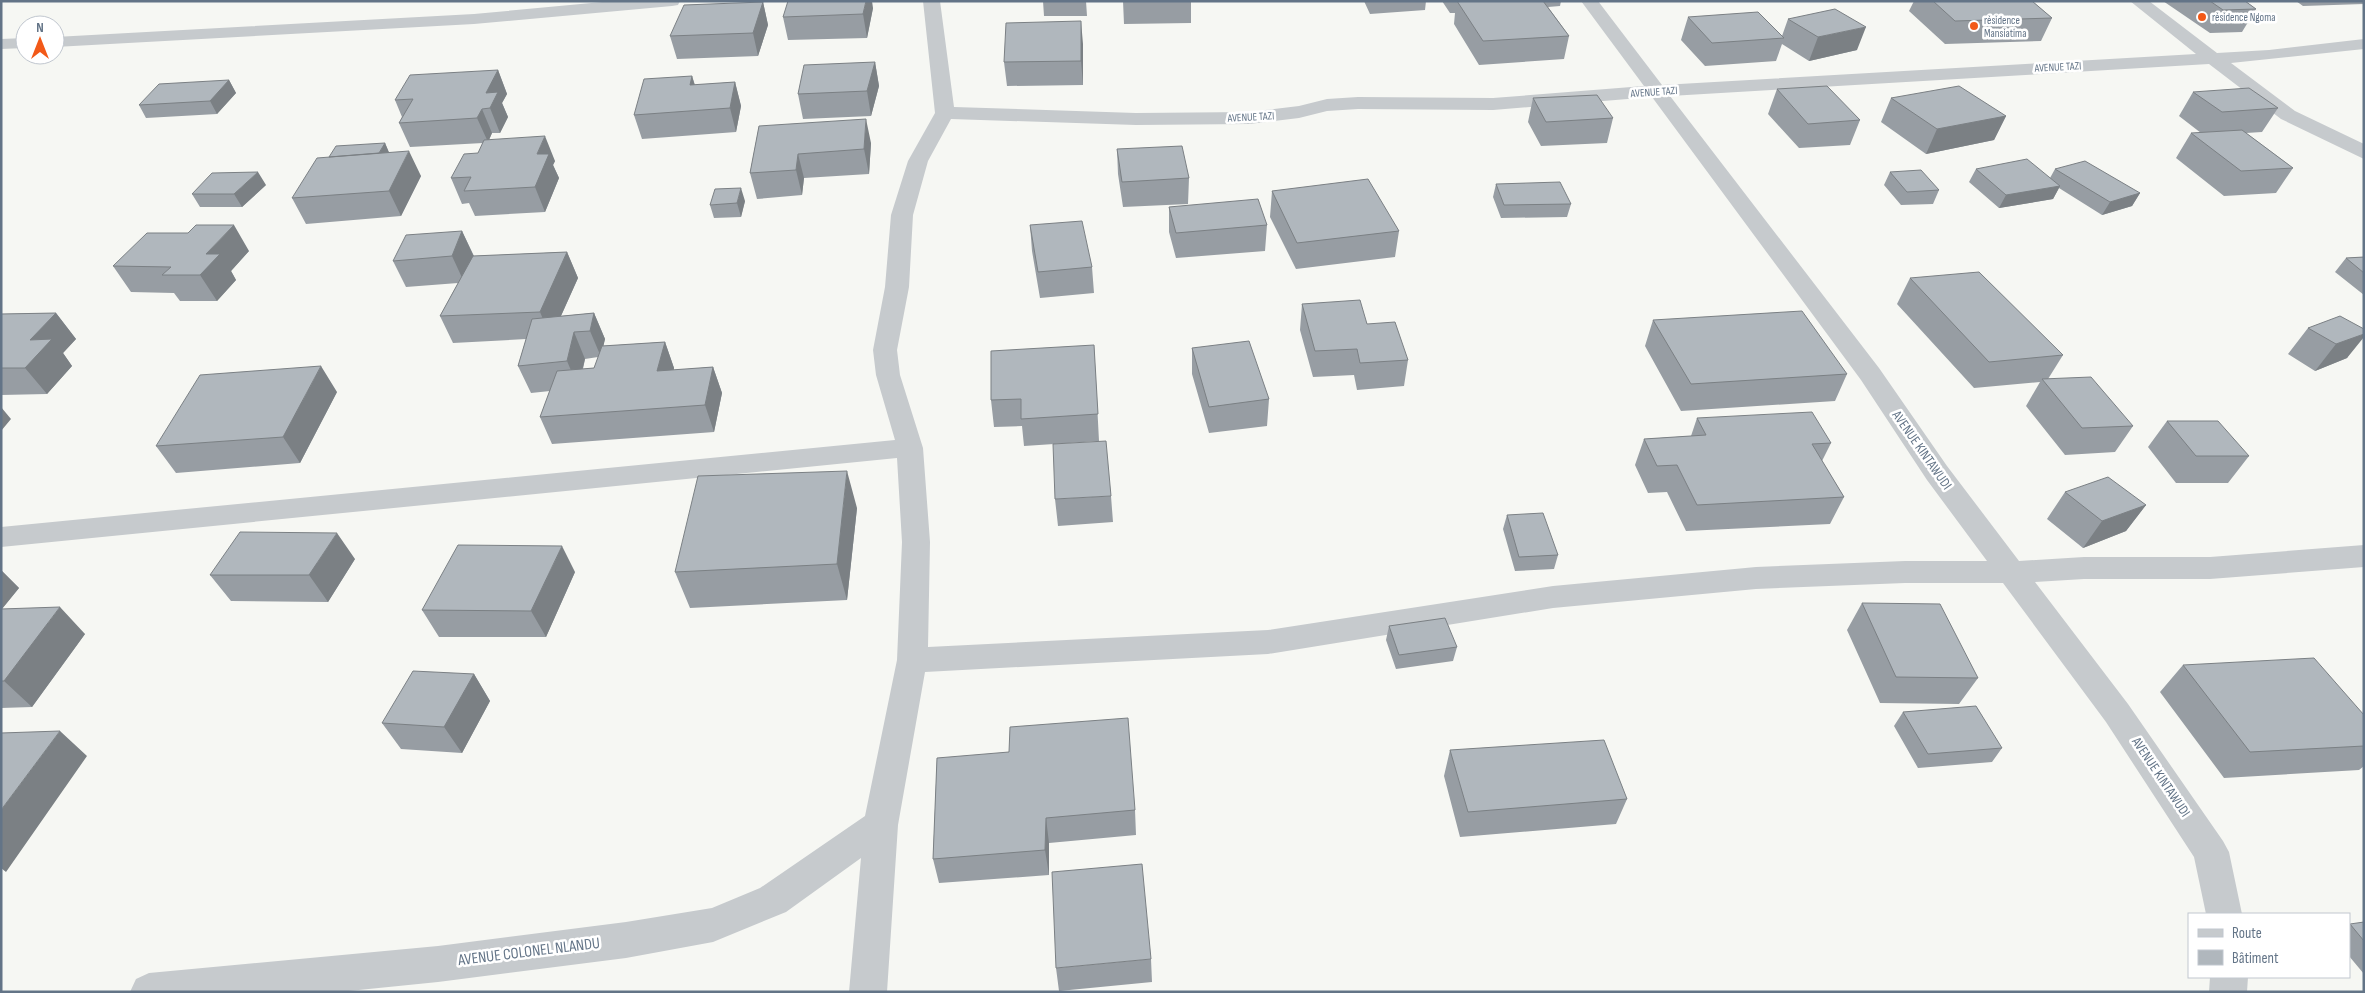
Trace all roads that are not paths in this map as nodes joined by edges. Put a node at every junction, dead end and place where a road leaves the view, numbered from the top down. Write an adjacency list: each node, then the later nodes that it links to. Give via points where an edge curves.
1 (672, 1): 5 (street, via 474,19)
2 (931, 1): 11 (street)
3 (1589, 1): 10 (street, AVENUE KINTAWUDI)
4 (2138, 1): 9 (street)
5 (65, 41)
6 (15, 43): 7 (street)
7 (1, 44)
8 (2364, 44): 9 (street, AVENUE TAZI)
9 (2215, 58): 10 (street, AVENUE TAZI); 12 (street, via 2288,115)
10 (1657, 91): 11 (street, AVENUE TAZI, via 1493,104 1327,105 1249,118 1136,119); 16 (street, AVENUE KINTAWUDI, via 1870,374 1937,474)
11 (945, 113): 13 (street, via 918,161 902,215 897,287 884,350 888,375)
12 (2364, 153)
13 (910, 448): 14 (street); 17 (street, via 916,542)
14 (1, 537)
15 (2364, 556): 16 (street, via 2210,568 2084,568)
16 (2011, 572): 17 (street, via 1756,578 1553,597 1268,642); 19 (street, AVENUE KINTAWUDI, via 2117,713 2210,852)
17 (912, 660): 18 (street)
18 (881, 825): 21 (street, AVENUE COLONEL NLANDU, via 773,900 712,925 626,940 438,964); 22 (street)
19 (2224, 913)
20 (2229, 978): 23 (street)
21 (149, 992)
22 (868, 992)
23 (2228, 992)

